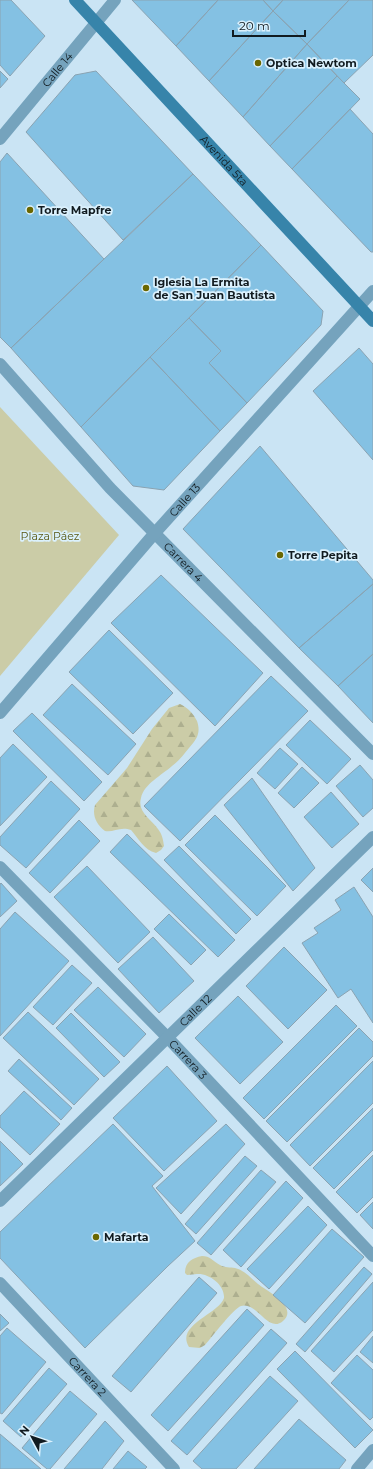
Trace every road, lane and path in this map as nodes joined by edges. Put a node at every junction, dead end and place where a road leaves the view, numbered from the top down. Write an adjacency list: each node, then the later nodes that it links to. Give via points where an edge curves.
1 (75, 0): 3 (street, Avenida 5ta)
2 (115, 0): 3 (street, Calle 14)
3 (96, 24): 4 (street, Calle 14); 6 (street, Avenida 5ta)
4 (0, 139)
5 (373, 291): 6 (street, Calle 13)
6 (360, 306): 7 (street, Avenida 5ta); 9 (street, Calle 13)
7 (373, 321)
8 (0, 364): 9 (street, Carrera 4)
9 (154, 534): 10 (street, Calle 13); 11 (street, Carrera 4)
10 (0, 712)
11 (373, 754)
12 (373, 837): 14 (street, Calle 12)
13 (0, 867): 14 (street, Carrera 3)
14 (168, 1038): 15 (street, Calle 12); 16 (street, Carrera 3)
15 (0, 1201)
16 (373, 1256)
17 (0, 1283): 19 (street, Carrera 2)
18 (373, 1450): 20 (street)
19 (174, 1469)
20 (357, 1469)

